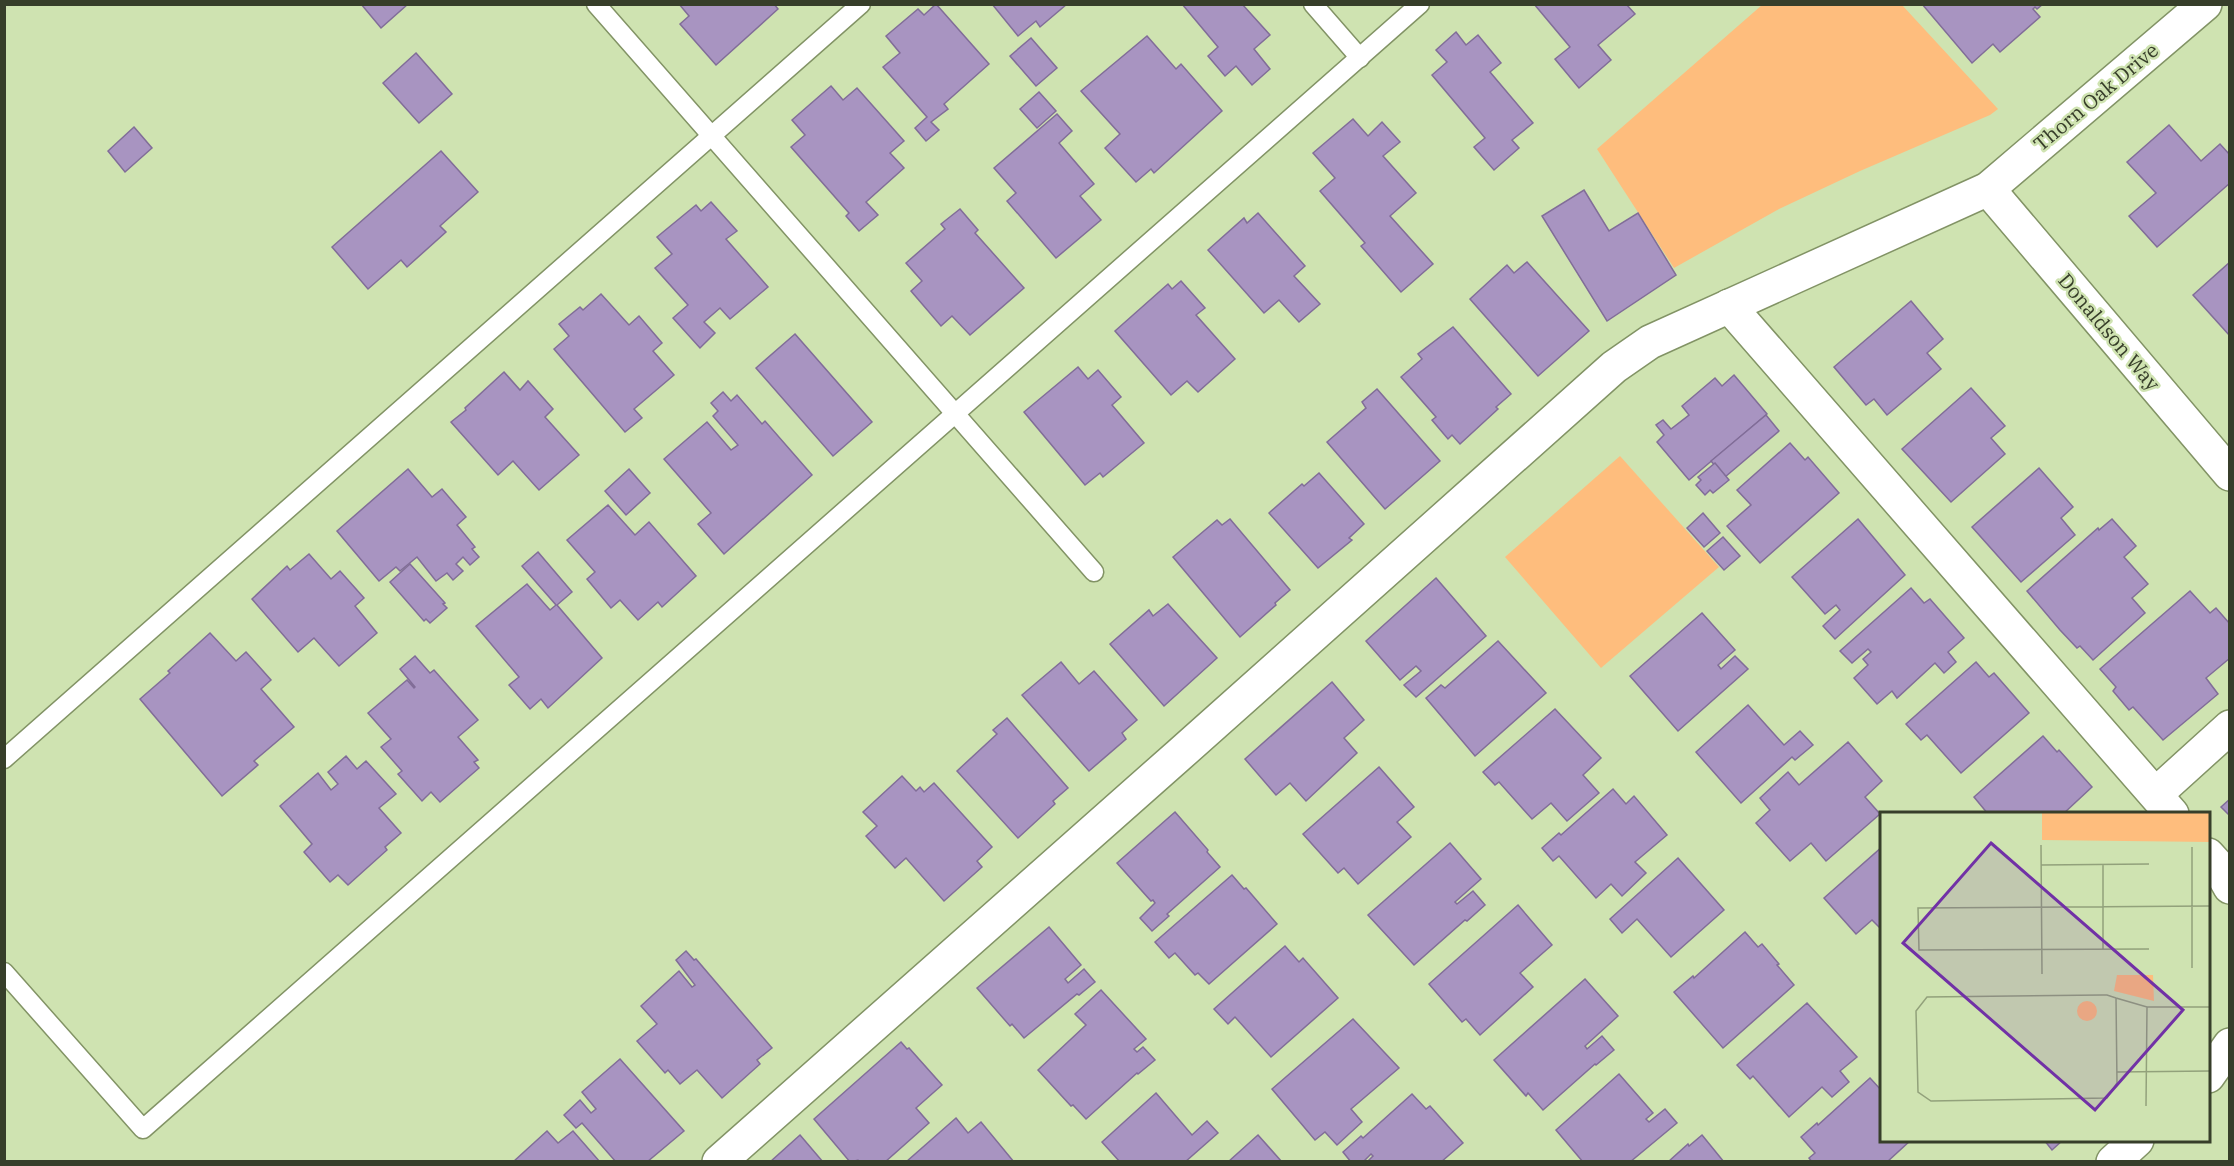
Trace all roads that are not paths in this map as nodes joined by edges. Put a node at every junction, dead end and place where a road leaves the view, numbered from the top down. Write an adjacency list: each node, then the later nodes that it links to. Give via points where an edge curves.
1 (596, 4): 7 (lane)
2 (861, 4): 7 (lane)
3 (1313, 4): 6 (lane)
4 (1420, 4): 6 (lane)
5 (2205, 4): 8 (street, Thorn Oak Drive)
6 (1360, 58): 10 (lane)
7 (712, 136): 10 (lane); 14 (lane)
8 (1988, 189): 9 (street, Thorn Oak Drive); 11 (street, Donaldson Way)
9 (1729, 306): 15 (street); 22 (street, Thorn Oak Drive, via 1650,342 1614,367)
10 (955, 414): 12 (lane); 18 (lane, via 142,1129)
11 (2229, 474)
12 (1094, 572)
13 (2229, 727): 15 (street)
14 (4, 759)
15 (2164, 804)
16 (2210, 857): 17 (street)
17 (2229, 887)
18 (4, 972)
19 (2229, 1045): 20 (street)
20 (2210, 1073)
21 (2134, 1142): 23 (street)
22 (719, 1161)
23 (2113, 1161)

